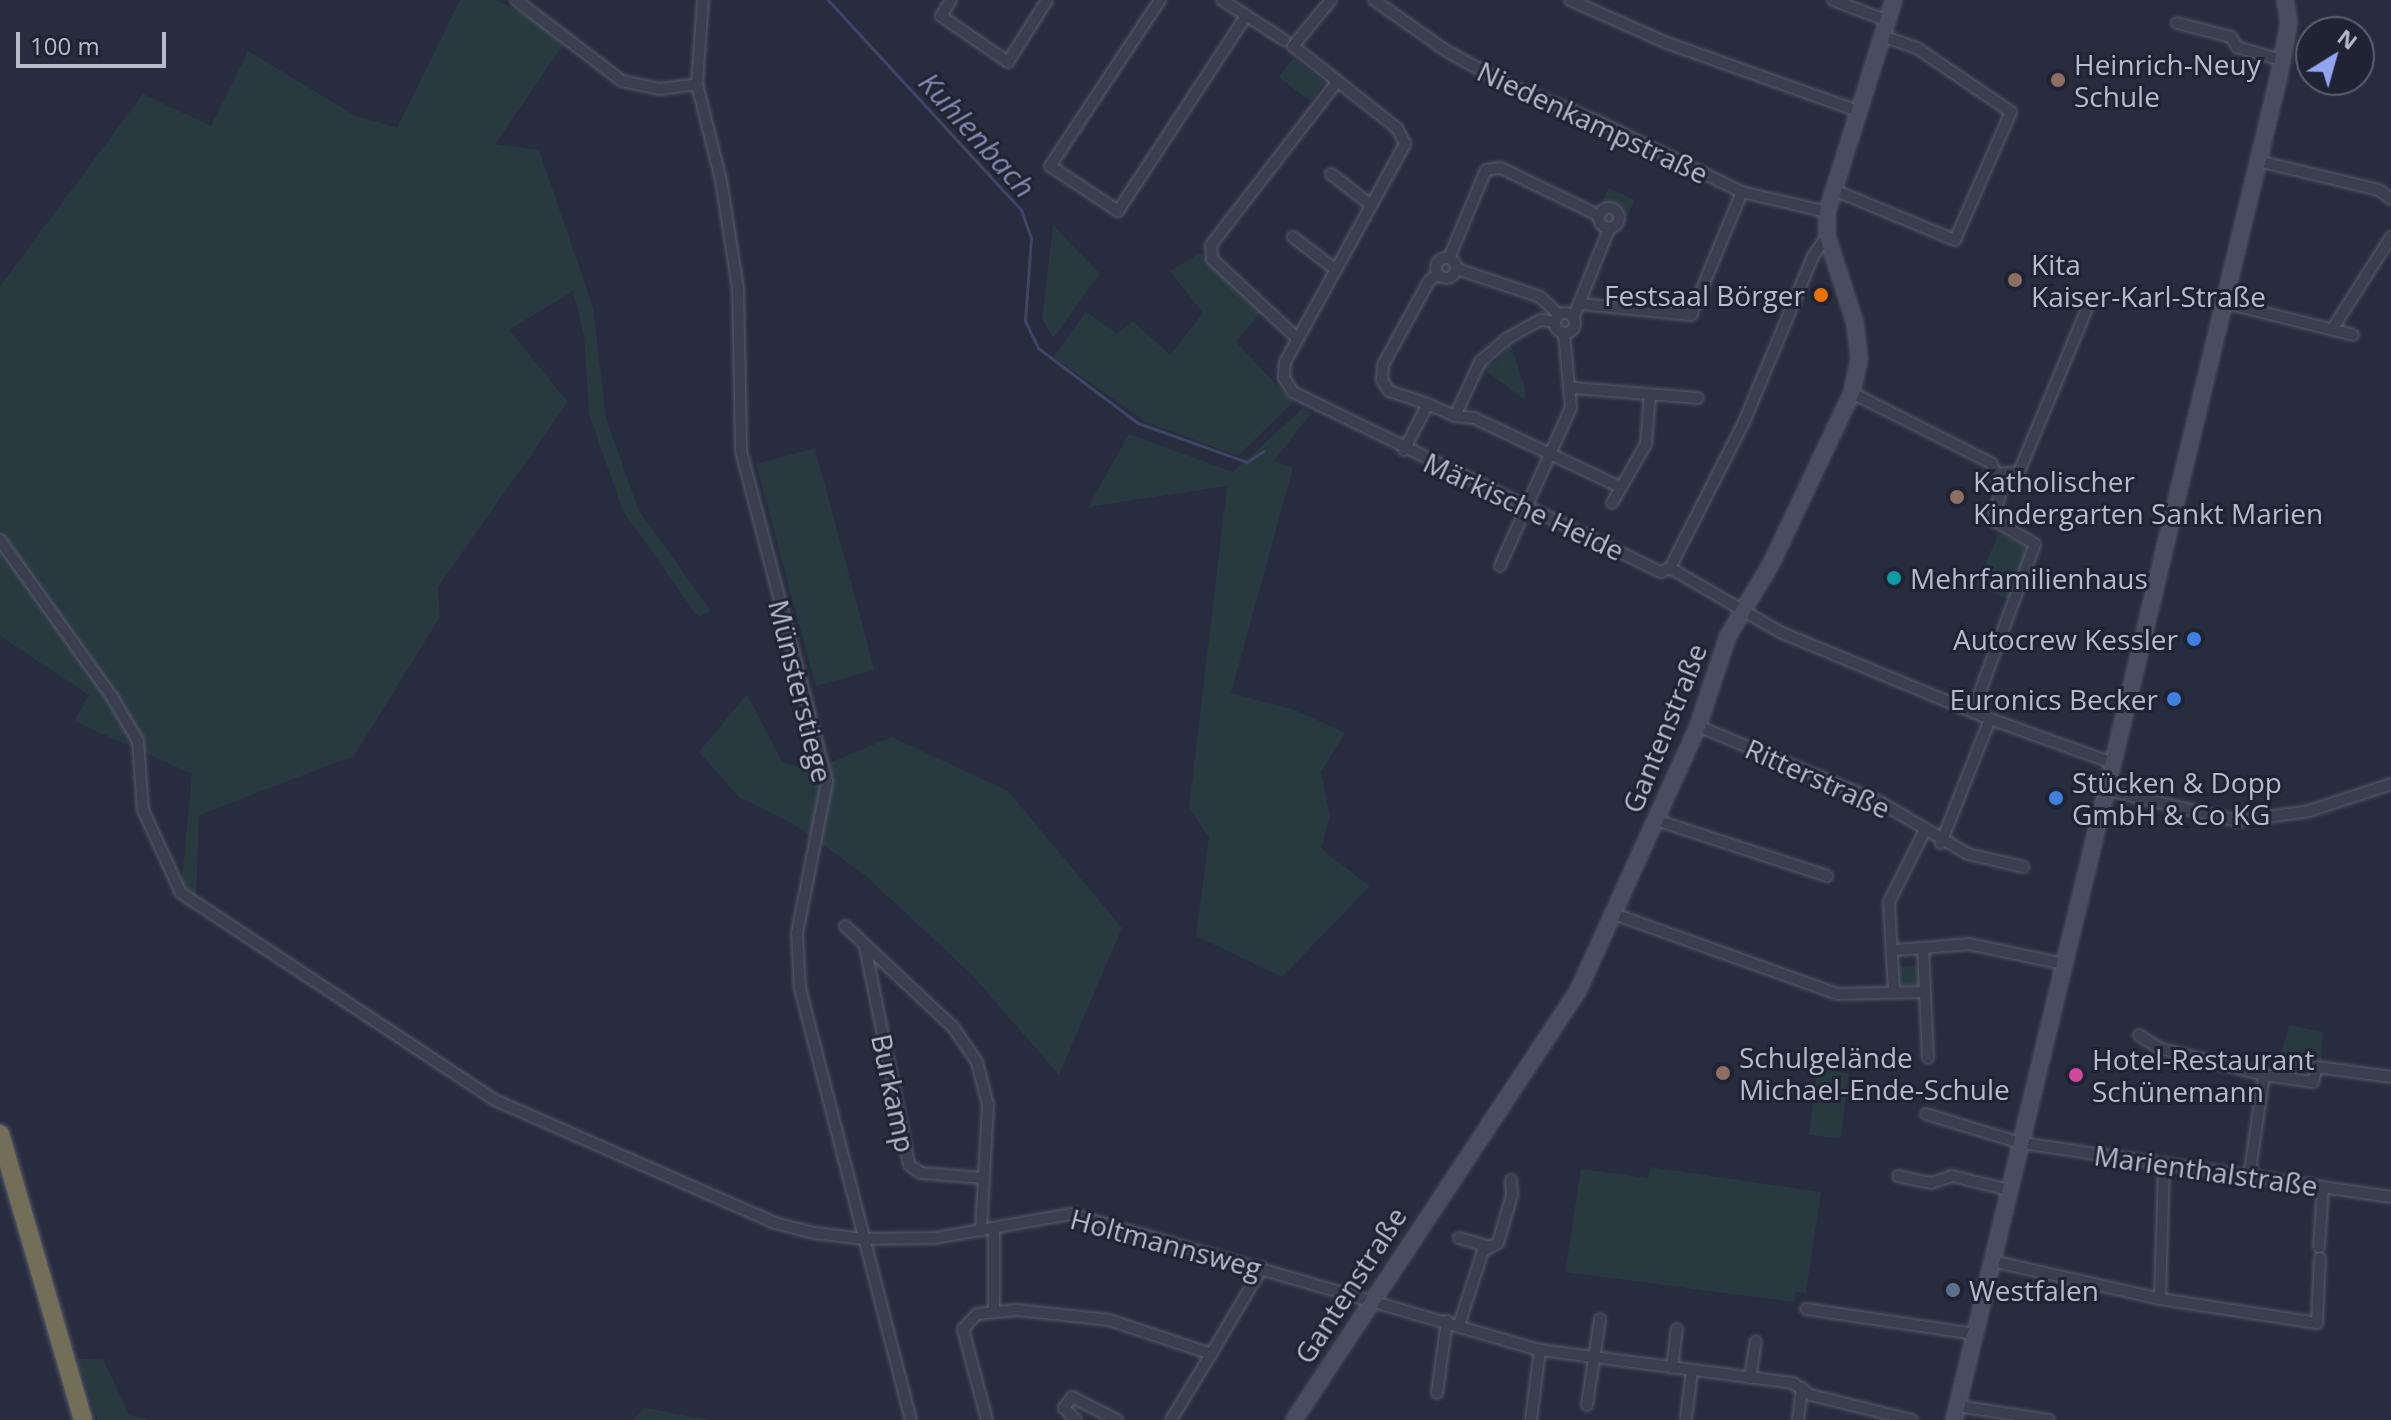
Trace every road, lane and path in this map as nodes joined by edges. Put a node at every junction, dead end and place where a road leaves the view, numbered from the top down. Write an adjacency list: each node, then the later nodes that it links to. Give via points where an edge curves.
1 (516, 0): 20 (street, via 622,81 659,89)
2 (703, 0): 20 (street, Münsterstiege)
3 (951, 0): 4 (street, via 941,16 1008,62)
4 (1047, 0)
5 (1160, 0): 13 (street, via 1050,166 1118,211)
6 (1222, 0): 13 (street)
7 (1331, 0): 19 (street, via 1293,46)
8 (1374, 0): 25 (street, Niedenkampstraße, via 1489,75)
9 (1570, 0): 21 (street, via 1681,48)
10 (1833, 0): 14 (street)
11 (1894, 0): 14 (street, Gantenstraße)
12 (2285, 0): 18 (street, via 2289,22)
13 (1246, 16): 17 (street)
14 (1888, 21): 16 (street, Gantenstraße)
15 (2177, 23): 18 (street, via 2231,37 2237,47)
16 (1883, 36): 21 (street, Gantenstraße); 24 (street, via 1917,48 2011,112 1955,240)
17 (1284, 40)
18 (2281, 60): 22 (street)
19 (1337, 82): 27 (street, via 1405,135); 46 (street, via 1211,245 1212,259)
20 (697, 84): 101 (street, Münsterstiege, via 721,180 738,288 741,451 827,782 796,955)
21 (1858, 111): 24 (street, Gantenstraße)
22 (2258, 161): 26 (street, via 2379,190); 38 (street)
23 (1331, 174): 27 (street)
24 (1834, 190): 28 (street, Gantenstraße)
25 (1742, 192): 28 (street, Niedenkampstraße); 39 (street, via 1691,315)
26 (2391, 199)
27 (1371, 205): 36 (street)
28 (1827, 212): 31 (street, Gantenstraße)
29 (1598, 215): 30 (street, via 1601,226); 30 (street, via 1609,207 1617,211 1617,226); 34 (street, via 1501,168 1486,170)
30 (1609, 229): 39 (street)
31 (1827, 236): 48 (street, Gantenstraße, via 1855,323 1859,359); 61 (street, via 1813,256 1744,422)
32 (1293, 237): 36 (street)
33 (2391, 237): 43 (street)
34 (1449, 258): 35 (street); 37 (street, via 1438,260)
35 (1457, 269): 37 (street, via 1453,276); 42 (street, via 1540,297)
36 (1336, 270): 46 (street)
37 (1437, 275): 51 (street, via 1383,365 1382,380 1389,391)
38 (2225, 303): 43 (street); 66 (street)
39 (1581, 304): 41 (street)
40 (2089, 304): 55 (street, via 2019,472)
41 (1574, 316): 42 (street); 44 (street, via 1572,331)
42 (1556, 318): 44 (street); 52 (street, via 1517,333 1480,362)
43 (2333, 328): 45 (street)
44 (1564, 334): 47 (street)
45 (2353, 335)
46 (1297, 338): 53 (street, Märkische Heide, via 1283,371 1303,401)
47 (1573, 388): 49 (street); 54 (street, via 1571,407)
48 (1852, 393): 55 (street, via 1982,456); 62 (street, Gantenstraße, via 1771,564)
49 (1650, 394): 50 (street); 56 (street, via 1646,444 1630,479)
50 (1698, 398)
51 (1428, 404): 52 (street); 53 (street)
52 (1455, 416): 54 (street, via 1474,418)
53 (1404, 450): 58 (street, Märkische Heide)
54 (1550, 454): 56 (street); 58 (street)
55 (1997, 474): 63 (street, via 2002,488 1993,520 2035,544)
56 (1620, 487): 57 (street)
57 (1612, 503)
58 (1527, 507): 60 (street); 61 (street, Märkische Heide, via 1661,572)
59 (0, 540): 101 (street, Holtmannsweg, via 138,741 143,810 176,886 188,900 497,1101 775,1223)
60 (1500, 566)
61 (1670, 568): 62 (street, Märkische Heide)
62 (1742, 611): 63 (street, Märkische Heide, via 1780,632); 65 (street, Gantenstraße, via 1728,636)
63 (1973, 711): 64 (street, Märkische Heide)
64 (1990, 719): 66 (street, Märkische Heide); 71 (street)
65 (1698, 726): 69 (street, Gantenstraße); 70 (street, Ritterstraße, via 1880,802)
66 (2113, 763): 68 (street)
67 (2391, 784): 68 (street, via 2309,811 2238,821)
68 (2106, 790): 79 (street)
69 (1656, 820): 73 (street); 74 (street, Gantenstraße)
70 (1924, 832): 71 (street, Ritterstraße); 78 (street, via 1889,902)
71 (1941, 843): 72 (street, Ritterstraße)
72 (2024, 867)
73 (1827, 876)
74 (1614, 914): 80 (street, via 1825,990 1847,996); 105 (street, Gantenstraße, via 1568,1010)
75 (845, 926): 76 (street, Burkamp)
76 (865, 946): 93 (street, Burkamp, via 953,1027 977,1062 988,1105); 93 (street, Burkamp, via 909,1165 921,1173)
77 (1923, 948): 78 (street); 79 (street, via 1969,944); 81 (street)
78 (1892, 950): 80 (street)
79 (2064, 964): 88 (street)
80 (1894, 992): 81 (street)
81 (1925, 992): 83 (street)
82 (2139, 1035): 84 (street, via 2159,1048)
83 (1928, 1058)
84 (2264, 1075): 85 (street, via 2313,1082 2317,1067); 92 (street)
85 (2391, 1077)
86 (1926, 1114): 88 (street, Marienthalstraße)
87 (0, 1134): 127 (highway)
88 (2021, 1143): 89 (street, Marienthalstraße); 96 (street)
89 (2164, 1165): 92 (street, Marienthalstraße); 106 (street)
90 (0, 1166): 126 (highway)
91 (1898, 1176): 96 (street, via 1931,1183 1952,1176)
92 (2249, 1177): 95 (street, Marienthalstraße)
93 (983, 1178): 99 (street, Burkamp)
94 (1511, 1180): 102 (street, via 1512,1195 1498,1243)
95 (2323, 1187): 97 (street, Marienthalstraße); 106 (street, via 2317,1323)
96 (2009, 1190): 103 (street)
97 (2391, 1197)
98 (994, 1229): 99 (street, Holtmannsweg); 104 (street, Holtmannsweg, via 1071,1214); 108 (street)
99 (981, 1231): 101 (street, Holtmannsweg)
100 (1459, 1238): 102 (street)
101 (864, 1239): 128 (street, Münsterstiege)
102 (1490, 1247): 111 (street, via 1483,1251)
103 (1992, 1261): 106 (street); 113 (street)
104 (1262, 1268): 105 (street, Holtmannsweg); 116 (street)
105 (1371, 1298): 110 (street, Holtmannsweg); 133 (street, Gantenstraße)
106 (2160, 1299)
107 (1806, 1309): 113 (street)
108 (994, 1312): 116 (street, via 1109,1320); 129 (street, via 977,1314 963,1329)
109 (1600, 1319): 117 (street)
110 (1447, 1321): 111 (street, Holtmannsweg); 122 (street)
111 (1459, 1325): 115 (street, Holtmannsweg)
112 (1677, 1329): 118 (street)
113 (1975, 1334): 124 (street)
114 (1756, 1341): 120 (street)
115 (1540, 1350): 117 (street, Holtmannsweg); 134 (street)
116 (1211, 1354): 132 (street)
117 (1593, 1357): 118 (street, Holtmannsweg); 123 (street)
118 (1672, 1368): 119 (street, Holtmannsweg)
119 (1692, 1371): 120 (street, Holtmannsweg); 125 (street)
120 (1750, 1378): 121 (street, Holtmannsweg)
121 (1802, 1388): 135 (street); 136 (street, Holtmannsweg, via 1811,1395)
122 (1437, 1393)
123 (1587, 1405)
124 (1956, 1413): 137 (street)
125 (1686, 1418)
126 (72, 1420)
127 (83, 1420)
128 (911, 1420)
129 (987, 1420)
130 (1076, 1420): 131 (street, via 1064,1408 1072,1397)
131 (1117, 1420)
132 (1171, 1420)
133 (1294, 1420)
134 (1531, 1420)
135 (1798, 1420)
136 (1912, 1420)
137 (2049, 1420)

